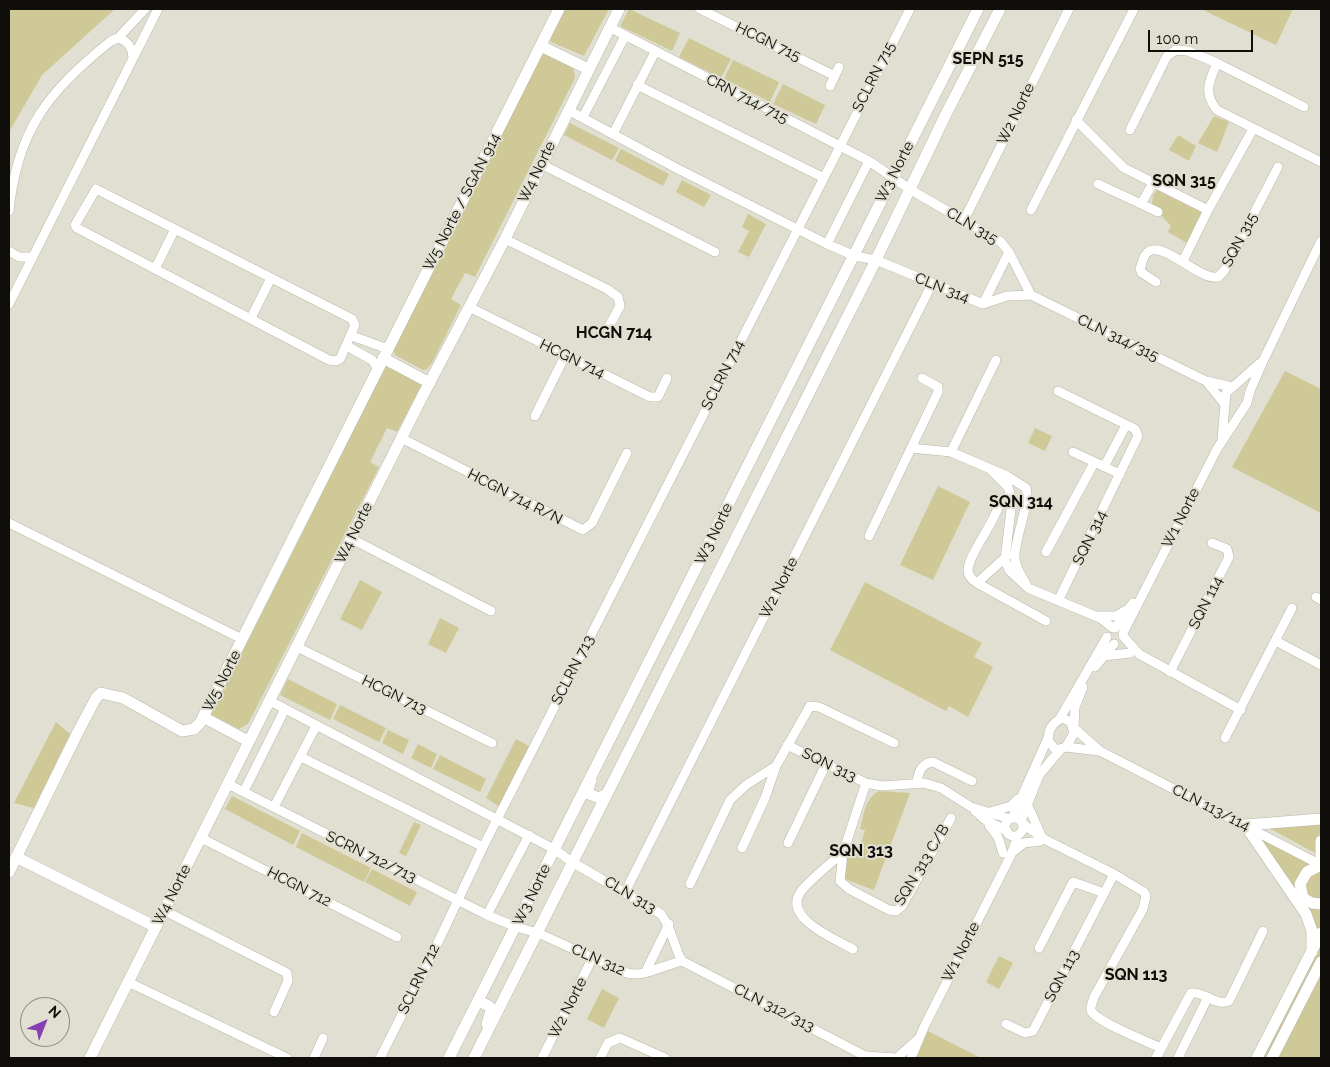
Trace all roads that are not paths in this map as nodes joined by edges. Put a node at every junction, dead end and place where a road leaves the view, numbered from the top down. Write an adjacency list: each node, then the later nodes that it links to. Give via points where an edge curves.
1 (145, 9): 13 (street)
2 (158, 9): 16 (street)
3 (559, 9): 14 (main road, W5 Norte / SGAN 914)
4 (619, 9): 11 (main road, W4 Norte)
5 (700, 9): 20 (street, HCGN 715)
6 (910, 9): 33 (street, SCLRN 715)
7 (978, 9): 21 (main road, W3 Norte)
8 (1000, 9): 26 (main road, W3 Norte)
9 (1069, 9): 49 (street, W2 Norte)
10 (1134, 9): 29 (street)
11 (609, 27): 12 (street, CRN 714/715); 19 (main road, W4 Norte)
12 (625, 36): 15 (street, CRN 714/715); 28 (street)
13 (118, 38): 16 (street, via 128,45); 47 (street, via 73,72 43,107 20,156)
14 (540, 46): 19 (main road); 80 (main road, W5 Norte / SGAN 914)
15 (655, 52): 22 (street); 33 (street, CRN 714/715)
16 (133, 57): 59 (street)
17 (1217, 63): 24 (street); 30 (street, via 1207,91 1210,102 1217,110); 31 (street, via 1188,51 1176,50 1167,56)
18 (839, 67): 20 (street)
19 (588, 69): 25 (main road, W4 Norte)
20 (835, 76): 23 (street)
21 (940, 82): 26 (main road, via 934,108); 27 (main road, W3 Norte)
22 (638, 85): 32 (street); 39 (street)
23 (830, 86)
24 (1304, 106)
25 (568, 110): 28 (street); 37 (main road, W4 Norte)
26 (946, 114): 34 (main road, W3 Norte)
27 (924, 116): 34 (main road, via 936,126); 40 (main road, W3 Norte)
28 (583, 117): 32 (street)
29 (1076, 120): 41 (street, via 1124,168); 45 (street)
30 (1254, 129): 36 (street); 46 (street)
31 (1130, 130)
32 (613, 134): 50 (street)
33 (840, 145): 35 (street, CRN 714/715); 39 (street)
34 (928, 155): 43 (main road, W3 Norte)
35 (870, 161): 40 (street, CRN 714/715); 54 (street)
36 (1321, 162)
37 (541, 164): 52 (main road, W4 Norte); 56 (street)
38 (1278, 167): 61 (street, SQN 315, via 1221,274 1216,278 1208,277)
39 (822, 177): 50 (street)
40 (894, 177): 43 (street, CLN 315); 58 (main road, W3 Norte)
41 (1153, 183): 44 (street); 46 (street)
42 (1098, 184): 44 (street)
43 (910, 190): 49 (street, CLN 315); 60 (main road, W3 Norte)
44 (1141, 204): 48 (street)
45 (1031, 210)
46 (1208, 210): 61 (street)
47 (9, 211)
48 (1158, 212)
49 (964, 220): 57 (street, CLN 315, via 1001,242)
50 (797, 229): 54 (street); 108 (street, SCLRN 714)
51 (175, 230): 62 (street); 62 (street, via 97,189 93,190 76,227); 63 (street)
52 (505, 239): 70 (main road, W4 Norte); 74 (street, via 618,297 620,306)
53 (1321, 241): 81 (street)
54 (827, 244): 58 (street)
55 (9, 251): 59 (street, via 19,257)
56 (715, 252)
57 (1009, 252): 66 (street, CLN 315); 69 (street)
58 (855, 256): 60 (street, CLN 314); 67 (main road, W3 Norte)
59 (32, 257): 68 (street)
60 (876, 260): 65 (street, CLN 314); 73 (main road, W3 Norte)
61 (1183, 262): 64 (street, SQN 315, via 1150,250 1140,269)
62 (155, 269): 71 (street)
63 (271, 278): 71 (street); 75 (street, via 352,319 355,325)
64 (1156, 282)
65 (932, 284): 69 (street, CLN 314); 190 (street, W2 Norte)
66 (1031, 295): 69 (street, CLN 314, via 1007,296); 86 (street, CLN 314/315)
67 (831, 300): 72 (main road, W3 Norte); 73 (main road, via 828,315)
68 (9, 304)
69 (983, 304)
70 (469, 307): 78 (street, HCGN 714); 87 (main road, W4 Norte)
71 (251, 318): 77 (street, via 332,361 340,359)
72 (819, 325): 83 (main road, via 830,332); 154 (main road, W3 Norte)
73 (843, 325): 83 (main road, W3 Norte)
74 (606, 332)
75 (352, 336): 76 (street); 77 (street)
76 (374, 345): 79 (street); 80 (street)
77 (347, 346): 79 (street)
78 (565, 356): 84 (street, HCGN 714, via 650,396 658,396); 93 (street)
79 (368, 357): 80 (street)
80 (383, 359): 87 (main road); 130 (main road, W5 Norte)
81 (1264, 359): 88 (street); 89 (street)
82 (996, 360): 98 (street)
83 (822, 365): 163 (main road, W3 Norte)
84 (667, 378)
85 (922, 378): 97 (street, via 938,387 938,392)
86 (1206, 381): 88 (street, CLN 314/315); 91 (street, CLN 314/315)
87 (430, 383): 95 (main road, W4 Norte)
88 (1235, 385): 89 (street, via 1247,386); 91 (street, via 1226,393)
89 (1250, 391): 92 (street)
90 (1058, 392): 94 (street)
91 (1224, 404): 92 (street, via 1232,413); 96 (street, W1 Norte)
92 (1242, 409): 96 (street, W1 Norte)
93 (535, 416)
94 (1126, 425): 102 (street); 104 (street, SQN 314, via 1138,436)
95 (401, 438): 100 (street, HCGN 714 R/N, via 577,528 586,529 592,523); 112 (main road, W4 Norte)
96 (1222, 439): 122 (street, W1 Norte)
97 (911, 448): 98 (street); 111 (street)
98 (951, 452): 103 (street)
99 (1073, 452): 101 (street)
100 (626, 453)
101 (1094, 463): 102 (street); 115 (street, SQN 314)
102 (1104, 467): 104 (street)
103 (990, 468): 105 (street); 106 (street)
104 (1120, 474): 123 (street, SQN 314)
105 (1016, 481): 106 (street); 110 (street, via 1026,488 1028,496)
106 (1008, 487): 110 (street)
107 (1000, 502): 120 (street, via 969,566 969,576)
108 (649, 522): 168 (street, SCLRN 713)
109 (9, 523): 130 (street)
110 (1013, 535): 114 (street); 116 (street)
111 (869, 536)
112 (352, 538): 126 (street); 133 (main road, W4 Norte)
113 (1212, 543): 137 (street, SQN 114, via 1228,549 1230,557)
114 (1015, 552): 116 (street); 117 (street)
115 (1046, 552)
116 (1005, 555): 118 (street); 119 (street)
117 (1016, 563): 118 (street); 121 (street)
118 (1006, 566): 119 (street); 121 (street)
119 (992, 569): 120 (street)
120 (977, 583): 128 (street)
121 (1028, 588): 123 (street)
122 (1140, 596): 124 (street, W1 Norte); 129 (street, W1 Norte)
123 (1058, 601): 127 (street)
124 (1130, 607): 127 (street, via 1116,616); 129 (street, W1 Norte)
125 (1292, 608): 131 (street)
126 (491, 611)
127 (1091, 614): 129 (street)
128 (1046, 621)
129 (1115, 632): 132 (street); 132 (street); 134 (street); 142 (street, W1 Norte)
130 (242, 640): 141 (main road, W5 Norte)
131 (1276, 641): 136 (street); 140 (street)
132 (1116, 644): 134 (street); 135 (street)
133 (297, 647): 138 (main road, W4 Norte); 149 (street, HCGN 713)
134 (1134, 653): 135 (street); 137 (street)
135 (1104, 656): 144 (street, via 1082,689 1073,715)
136 (1321, 665)
137 (1170, 672): 140 (street)
138 (270, 702): 139 (street); 147 (main road, W4 Norte)
139 (285, 709): 143 (street); 161 (street)
140 (1241, 710): 146 (street)
141 (203, 717): 147 (main road); 184 (main road, W5 Norte, via 194,729 182,731 123,698 101,693 78,732)
142 (1059, 720): 144 (street, via 1067,719); 145 (street, via 1053,725)
143 (316, 726): 153 (street); 168 (street)
144 (1074, 727): 151 (street, via 1072,739); 152 (street, CLN 113/114)
145 (1048, 738): 151 (street, via 1052,747); 162 (street)
146 (1225, 738)
147 (248, 741): 160 (main road, W4 Norte)
148 (894, 742): 150 (street, via 814,705 807,708)
149 (492, 743)
150 (787, 745): 155 (street, SQN 313); 156 (street, SQN 313)
151 (1063, 748): 152 (street, CLN 113/114); 164 (street, via 1039,775)
152 (1100, 751): 171 (street, CLN 113/114)
153 (301, 757): 165 (street); 179 (street)
154 (598, 762): 163 (main road, via 588,790 595,797); 181 (main road, W3 Norte)
155 (826, 764): 158 (street, SQN 313); 178 (street)
156 (776, 766): 180 (street, SQN 313); 189 (street, via 746,785 730,800)
157 (972, 782): 159 (street, via 933,762 921,768)
158 (866, 783): 159 (street, SQN 313, via 882,786); 182 (street, SQN 313)
159 (917, 783): 166 (street, SQN 313, via 941,788)
160 (228, 784): 161 (street, SCRN 712/713); 175 (main road, W4 Norte)
161 (244, 791): 165 (street, SCRN 712/713)
162 (1025, 791): 166 (street, via 1011,806); 170 (street)
163 (605, 795): 185 (main road, W3 Norte)
164 (1028, 806): 170 (street); 176 (street)
165 (274, 807): 192 (street, SCRN 712/713)
166 (986, 816): 170 (street, SQN 313); 172 (street, SQN 313); 183 (street)
167 (951, 818): 182 (street, SQN 313 C/B, via 902,906 896,911 843,885 839,873)
168 (498, 819): 174 (street); 179 (street, SCLRN 713)
169 (1321, 820): 171 (main road)
170 (1016, 821): 172 (street, W1 Norte, via 1006,823); 173 (street, W1 Norte); 176 (street)
171 (1245, 825): 186 (street, CLN 113/114); 205 (main road, via 1306,914 1312,931)
172 (1007, 832): 173 (street, SQN 313); 183 (street, W1 Norte)
173 (1019, 834): 176 (street); 183 (street, W1 Norte)
174 (529, 835): 181 (street); 195 (street)
175 (201, 838): 194 (main road, W4 Norte); 202 (street, HCGN 712)
176 (1043, 839): 183 (street, via 1024,843); 188 (street)
177 (1321, 841): 186 (main road)
178 (788, 843)
179 (482, 847): 192 (street, SCLRN 712)
180 (742, 848)
181 (554, 849): 185 (street, CLN 313); 198 (main road, W3 Norte)
182 (843, 853): 204 (street, via 801,891 796,904 807,922)
183 (1007, 854): 215 (street, W1 Norte, via 1004,867)
184 (16, 858): 187 (main road, W5 Norte); 197 (main road)
185 (572, 862): 190 (street, CLN 313); 200 (main road, W3 Norte)
186 (1321, 865): 193 (main road, via 1307,872 1300,888 1303,898)
187 (9, 872)
188 (1114, 874): 191 (street, SQN 113); 218 (street, via 1144,892 1146,902 1094,997 1091,1010 1113,1026)
189 (690, 884)
190 (625, 892): 196 (street, CLN 313, via 661,914)
191 (1104, 893): 203 (street, via 1073,882); 214 (street, SQN 113, via 1033,1031 1025,1033)
192 (457, 900): 195 (street, SCRN 712/713); 223 (street, SCLRN 712)
193 (1321, 904)
194 (165, 911): 197 (main road, W4 Norte); 213 (street, via 287,973 288,981)
195 (487, 915): 198 (street, SCRN 712/713)
196 (669, 924): 207 (street, CLN 313); 209 (street)
197 (156, 927): 210 (main road, W4 Norte)
198 (516, 928): 200 (street, CLN 312); 212 (main road, W3 Norte)
199 (1263, 932): 211 (street, via 1229,1001 1221,1003)
200 (538, 933): 206 (street, CLN 312); 217 (main road, W3 Norte)
201 (1321, 933): 205 (main road)
202 (397, 938)
203 (1039, 948)
204 (853, 949)
205 (1312, 952): 233 (main road)
206 (593, 957): 209 (street, CLN 312, via 631,974); 226 (street, W2 Norte)
207 (682, 961): 209 (street, CLN 312); 219 (street, CLN 312/313)
208 (1321, 962): 234 (main road)
209 (645, 973)
210 (128, 982): 220 (main road, W4 Norte); 221 (street)
211 (1208, 997): 218 (street, via 1191,993); 232 (street)
212 (478, 1001): 217 (main road, via 491,1010); 224 (main road, W3 Norte)
213 (274, 1012)
214 (1006, 1024)
215 (920, 1037): 229 (street, W1 Norte); 230 (street, W1 Norte)
216 (323, 1038): 222 (street)
217 (483, 1040): 225 (main road, W3 Norte)
218 (1161, 1048): 231 (street)
219 (867, 1057): 229 (street, CLN 312/313)
220 (90, 1058)
221 (287, 1058)
222 (314, 1058)
223 (380, 1058)
224 (449, 1058)
225 (474, 1058)
226 (542, 1058)
227 (600, 1058): 228 (street, via 608,1043 620,1038)
228 (666, 1058)
229 (898, 1058)
230 (911, 1058)
231 (1156, 1058)
232 (1178, 1058)
233 (1257, 1058)
234 (1272, 1058)

